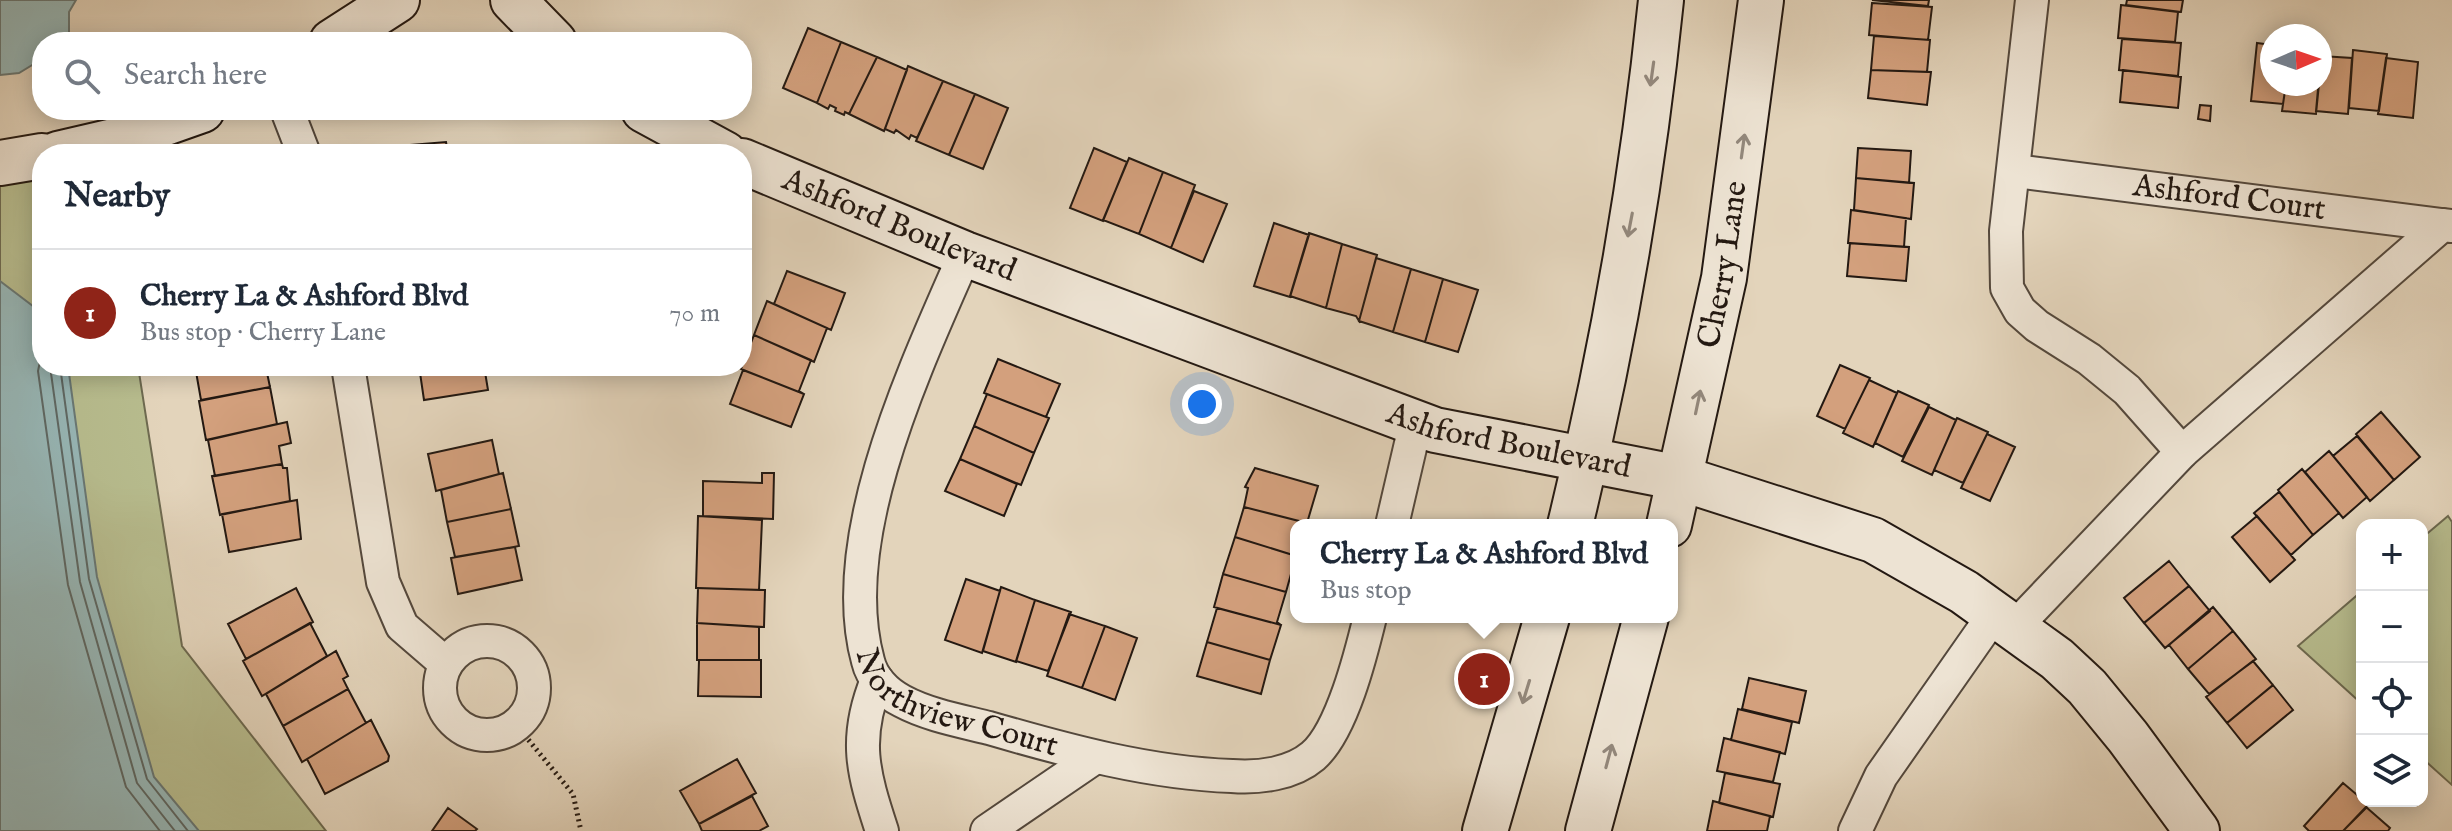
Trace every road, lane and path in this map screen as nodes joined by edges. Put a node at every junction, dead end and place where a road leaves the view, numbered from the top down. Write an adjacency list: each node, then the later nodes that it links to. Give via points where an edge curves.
1 (397, 0): 6 (street)
2 (513, 0): 7 (street)
3 (1661, 0): 23 (street, one-way to 23, via 1634,202)
4 (1761, 0): 24 (street, Cherry Lane, one-way to 4, via 1724,278)
5 (2032, 0): 17 (street)
6 (347, 32)
7 (544, 32)
8 (174, 120): 11 (street)
9 (291, 120): 12 (street)
10 (662, 120): 13 (street)
11 (101, 144)
12 (300, 144)
13 (707, 144)
14 (32, 158): 15 (street)
15 (0, 163)
16 (752, 165): 19 (street, Ashford Boulevard)
17 (2015, 171): 18 (street, Ashford Court); 22 (street, via 2004,273 2010,297 2037,326 2127,390)
18 (2447, 226): 22 (street, Ashford Court)
19 (965, 254): 21 (street, Ashford Boulevard); 33 (street, Northview Court, via 876,485 865,539 862,607 868,662)
20 (350, 376): 32 (street, via 383,582 402,626)
21 (1416, 422): 23 (street, Ashford Boulevard); 25 (street)
22 (2182, 452): 28 (street, Ashford Court)
23 (1586, 460): 24 (street, Ashford Boulevard); 26 (street)
24 (1680, 478): 27 (street, Cherry Lane); 28 (street, Ashford Boulevard, via 1873,540)
25 (1393, 519)
26 (1571, 519)
27 (1670, 519)
28 (2005, 620): 41 (street, Ashford Court, via 1881,776); 42 (street, Ashford Boulevard, via 2087,687)
29 (1368, 623): 35 (street, Northview Court, via 1343,707 1315,755 1296,767 1233,776)
30 (1545, 623): 39 (street, one-way to 39)
31 (1644, 623): 40 (street, one-way to 31)
32 (446, 664): 34 (street, via 440,683 450,718 481,736); 34 (street, via 475,642 511,647 525,659 535,694)
33 (877, 680): 35 (street, Northview Court, via 902,701); 37 (street, via 865,710 861,742 864,779)
34 (517, 726): 36 (path, via 573,794)
35 (1094, 758): 38 (street)
36 (581, 831)
37 (882, 831)
38 (987, 831)
39 (1485, 831)
40 (1588, 831)
41 (1855, 831)
42 (2197, 831)

